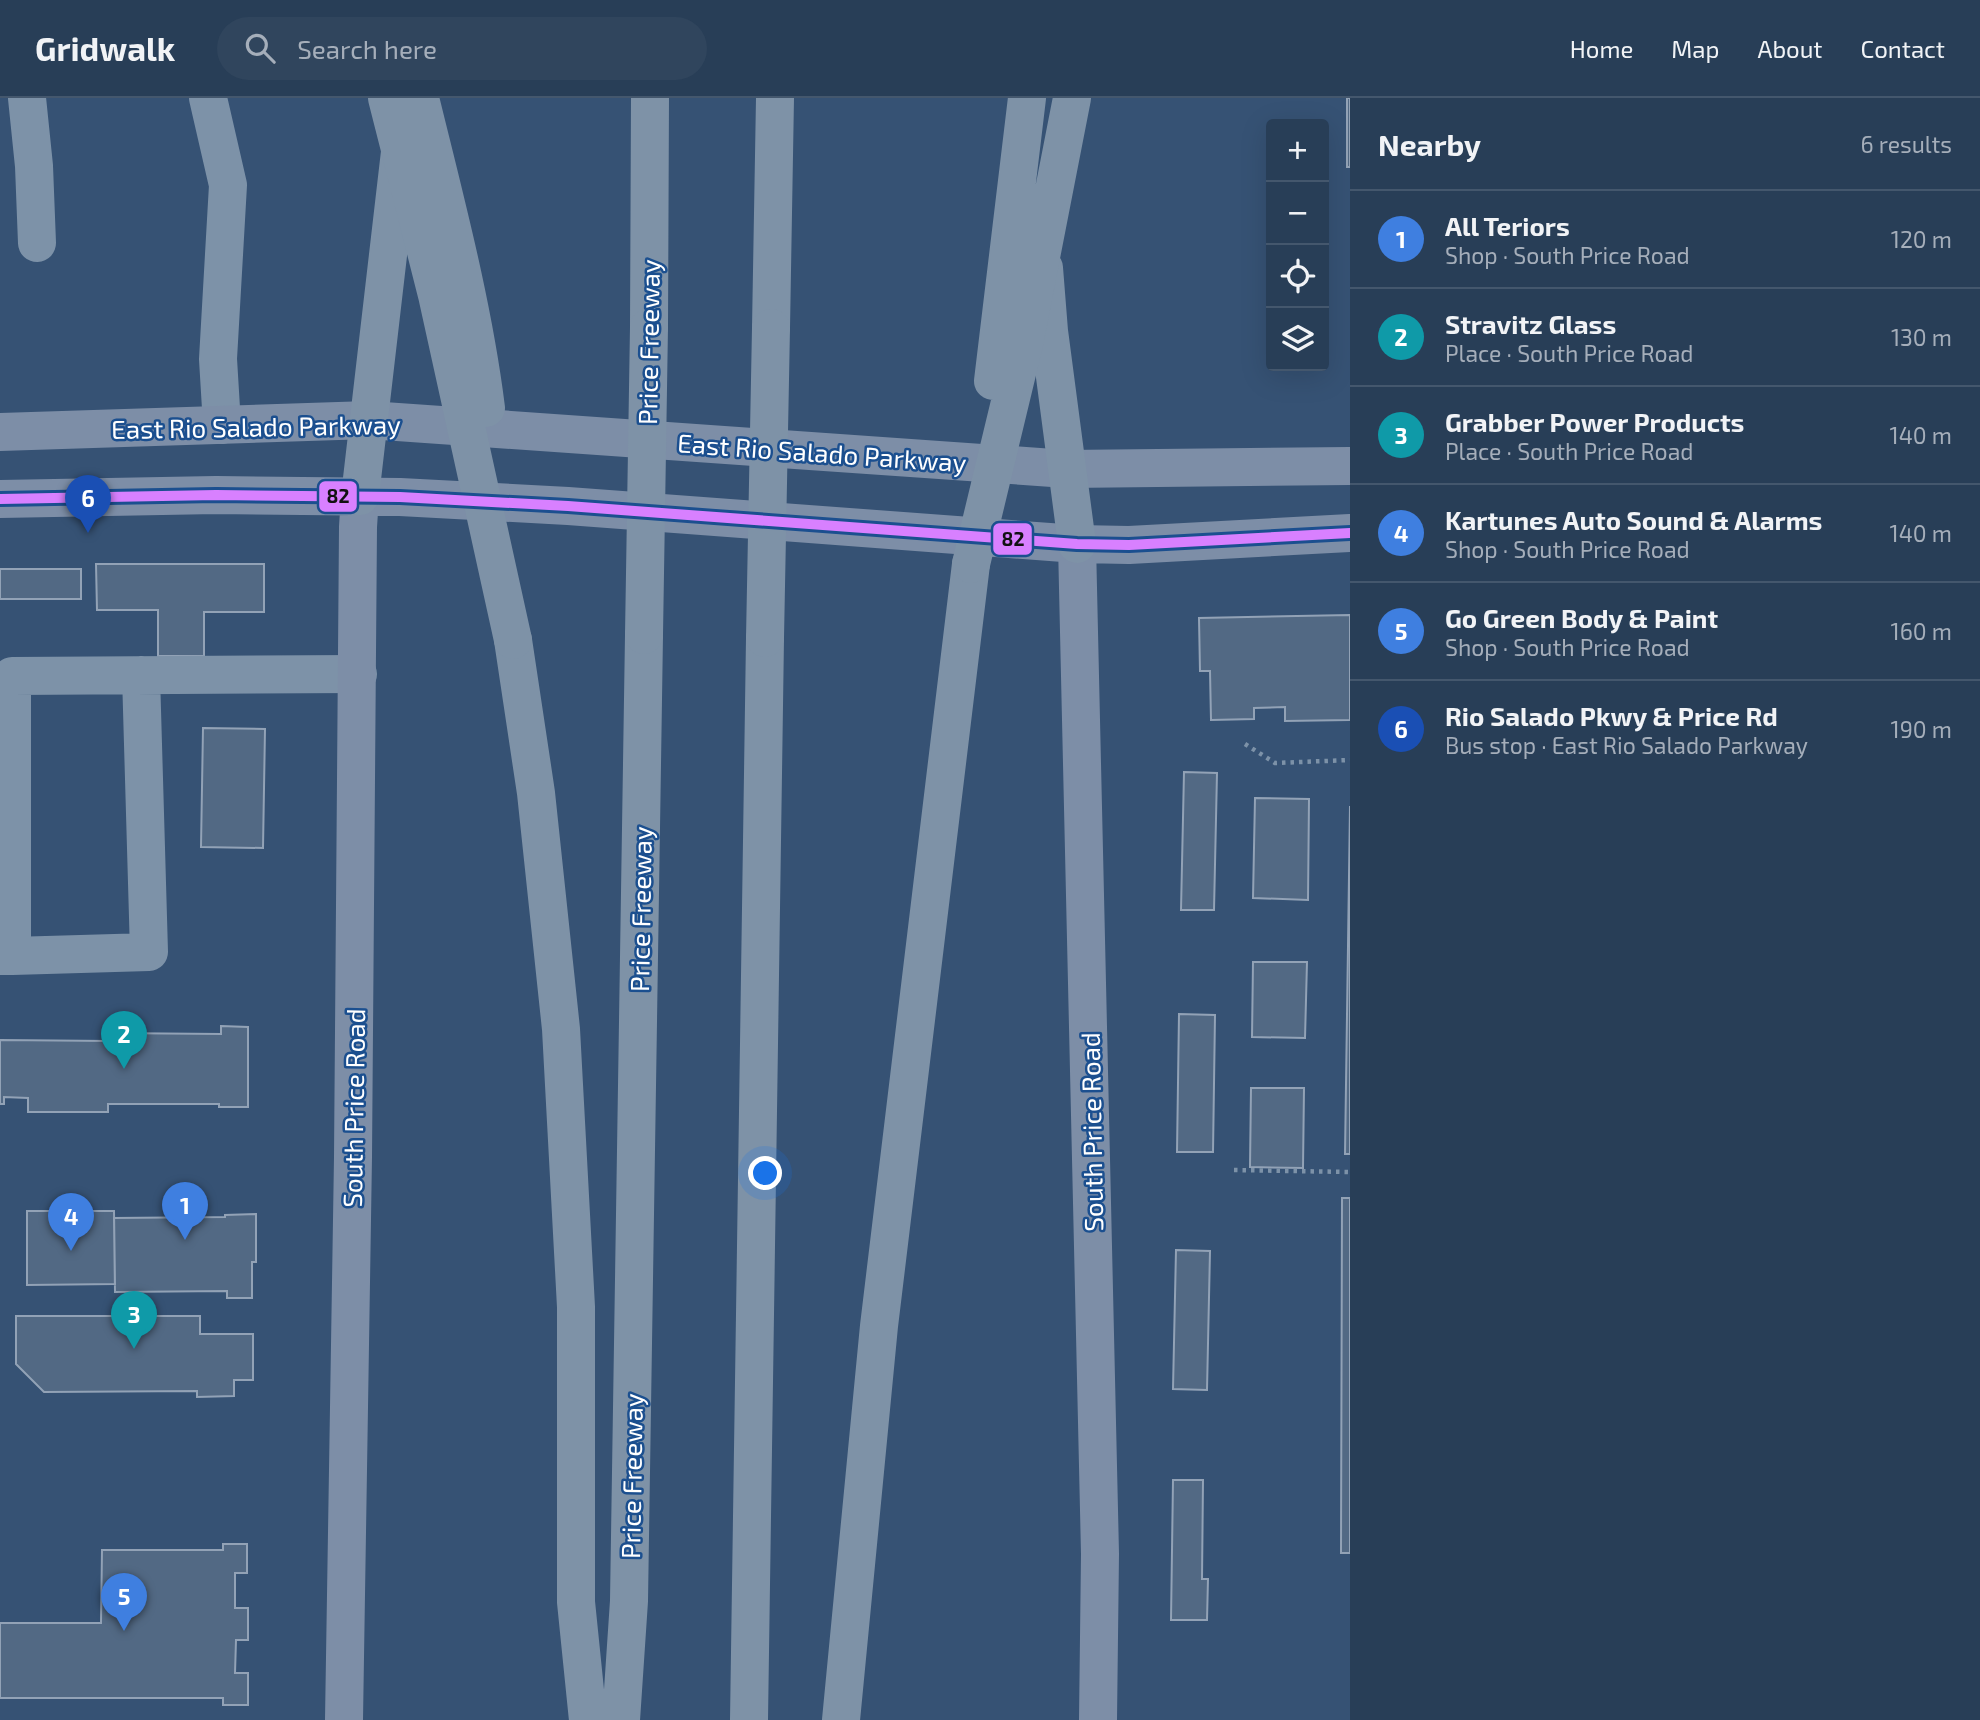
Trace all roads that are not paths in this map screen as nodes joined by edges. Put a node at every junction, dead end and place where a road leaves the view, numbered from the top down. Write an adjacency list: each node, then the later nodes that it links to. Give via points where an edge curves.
1 (27, 98): 10 (lane)
2 (208, 98): 12 (lane, via 228,186 218,359)
3 (387, 98): 21 (highway, bridge, via 438,295)
4 (407, 98): 11 (highway)
5 (420, 98): 21 (highway, bridge, via 478,353)
6 (650, 98): 28 (highway, Price Freeway, bridge, via 630,1587)
7 (775, 98): 29 (highway, bridge)
8 (1027, 98): 15 (highway); 20 (highway, bridge)
9 (1072, 98): 20 (highway, bridge, via 1024,344)
10 (37, 243)
11 (369, 420): 12 (main road, East Rio Salado Parkway); 15 (main road, East Rio Salado Parkway); 16 (highway)
12 (222, 425): 13 (main road, East Rio Salado Parkway)
13 (0, 432)
14 (1350, 466): 15 (main road, East Rio Salado Parkway)
15 (1067, 469): 19 (highway)
16 (360, 496): 17 (main road); 19 (main road, via 568,506); 22 (main road, South Price Road)
17 (0, 499)
18 (1350, 533): 19 (main road)
19 (1077, 544): 31 (main road, South Price Road, via 1100,1554)
20 (971, 564): 30 (highway, via 879,1326)
21 (513, 640): 27 (highway, via 550,912 569,1148 576,1307 576,1602)
22 (358, 674): 23 (lane); 26 (main road, South Price Road)
23 (141, 675): 24 (lane, via 12,676); 25 (lane, via 149,952)
24 (6, 736): 25 (lane)
25 (6, 956)
26 (344, 1720)
27 (588, 1720)
28 (621, 1720)
29 (749, 1720)
30 (841, 1720)
31 (1098, 1720)

